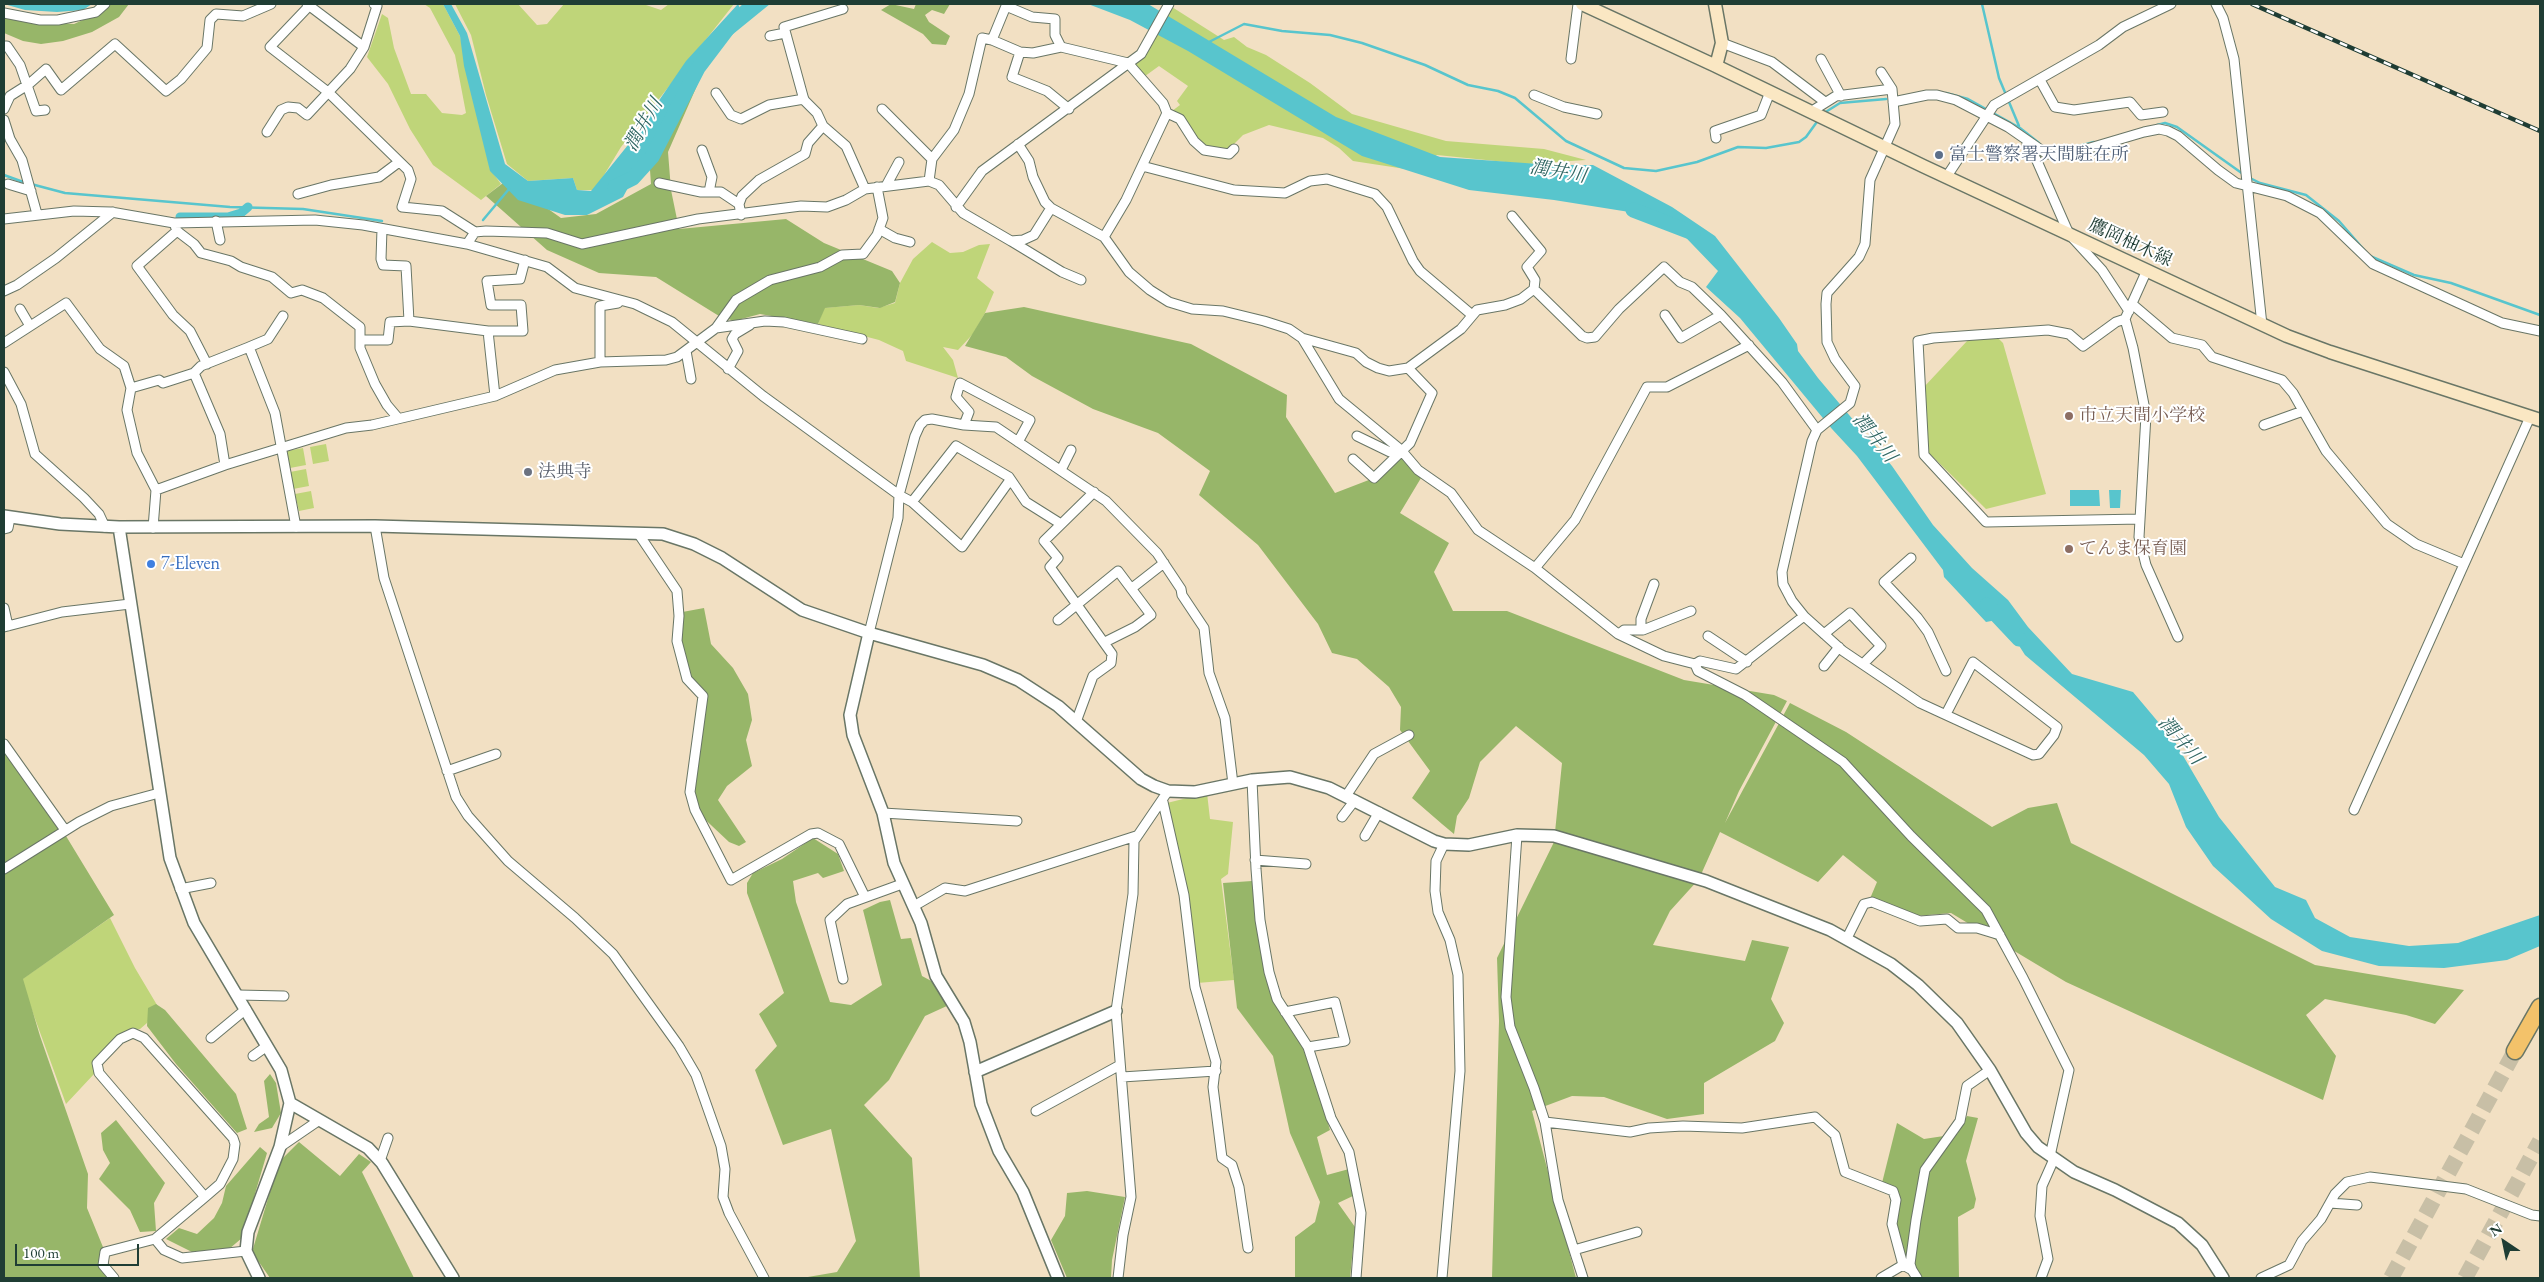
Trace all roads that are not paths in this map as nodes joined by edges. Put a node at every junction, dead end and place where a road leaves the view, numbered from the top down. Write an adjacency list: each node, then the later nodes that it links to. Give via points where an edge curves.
1 (105, 4): 12 (street, via 96,12 58,20)
2 (271, 4): 27 (street, via 243,16 216,14 210,20 206,48 181,79 166,91 116,44 61,90 46,68)
3 (374, 4): 18 (street, via 377,6)
4 (1169, 4): 23 (street, via 1141,54)
5 (1578, 4): 21 (street)
6 (1582, 4): 24 (main road, 鷹岡柚木線)
7 (1715, 4): 16 (main road)
8 (2170, 4): 26 (street, via 2123,27)
9 (2216, 4): 63 (street, via 2234,60)
10 (308, 5): 18 (street); 29 (street, via 270,47)
11 (843, 9): 13 (street, via 784,27)
12 (4, 13)
13 (785, 32): 14 (street); 34 (street)
14 (770, 36)
15 (992, 40): 19 (street, via 1006,6 1032,17 1055,19 1055,36); 20 (street); 55 (street, via 982,38 969,94 954,130)
16 (1722, 43): 24 (main road); 35 (street, via 1772,62)
17 (4, 46): 27 (street, via 8,46)
18 (364, 47): 29 (street, via 350,69)
19 (1061, 47): 20 (street, via 1033,53); 23 (street)
20 (1020, 52): 39 (street, via 1012,77 1047,91)
21 (1571, 59)
22 (1821, 59): 33 (street)
23 (1128, 63): 39 (street); 42 (street, via 1163,104)
24 (1716, 66): 30 (main road, 鷹岡柚木線)
25 (1881, 72): 28 (street)
26 (2040, 80): 41 (street, via 2055,107 2074,110 2130,102 2141,116); 45 (street, via 1994,105)
27 (29, 84): 37 (street, via 10,96); 40 (street, via 36,110)
28 (1892, 89): 33 (street); 36 (street)
29 (328, 92): 48 (street, via 307,115 298,108 281,110); 56 (street)
30 (1770, 92): 43 (main road, 鷹岡柚木線); 49 (street, via 1761,115 1715,131)
31 (716, 93): 34 (street, via 731,115 741,119 769,105)
32 (1534, 95): 44 (street, via 1564,107)
33 (1841, 96): 35 (street)
34 (804, 99): 47 (street, via 817,113)
35 (1825, 102): 43 (street)
36 (1893, 102): 45 (street, via 1937,95 1956,100); 52 (street, via 1895,124)
37 (4, 109)
38 (882, 109): 55 (street)
39 (1068, 109): 51 (street)
40 (45, 110)
41 (2163, 112)
42 (1166, 113): 53 (street, via 1180,119 1204,150 1230,154); 58 (street)
43 (1816, 113): 52 (main road, 鷹岡柚木線)
44 (1597, 114)
45 (1987, 116): 50 (street); 59 (street)
46 (4, 120): 66 (street)
47 (823, 126): 65 (street, via 846,146); 69 (street, via 808,143 805,154 759,180 742,196)
48 (267, 132)
49 (1716, 138)
50 (2024, 139): 63 (street, via 2047,154 2060,155 2159,129 2178,136 2218,170 2236,183); 82 (street)
51 (1018, 144): 70 (street, via 982,171); 71 (street, via 1029,161 1038,192)
52 (1883, 146): 59 (main road, 鷹岡柚木線); 129 (street, via 1870,180 1865,244 1859,257 1827,293 1827,342 1855,384 1850,403)
53 (1234, 149)
54 (702, 150): 67 (street, via 712,177)
55 (932, 159): 60 (street)
56 (399, 162): 68 (street, via 379,177); 81 (street, via 411,178 402,207 442,211)
57 (899, 162): 64 (street)
58 (1142, 166): 83 (street); 96 (street, via 1234,190 1285,193 1310,181 1327,179 1374,194 1387,207 1420,271)
59 (1947, 176): 82 (main road, 鷹岡柚木線)
60 (929, 181): 64 (street); 70 (street, via 939,186)
61 (659, 183): 67 (street)
62 (8, 184): 66 (street)
63 (2247, 186): 102 (street); 106 (street, via 2305,204 2333,223 2373,264 2409,282 2502,323)
64 (882, 187): 65 (street); 80 (street, via 883,218)
65 (865, 188): 74 (street, via 826,207 801,206)
66 (31, 190): 73 (street)
67 (709, 192): 69 (street, via 721,192)
68 (298, 194)
69 (739, 204): 74 (street)
70 (956, 207): 85 (street)
71 (1051, 208): 83 (street); 85 (street, via 1034,235)
72 (113, 212): 73 (street); 78 (street); 92 (street, via 56,258)
73 (38, 214): 76 (street)
74 (741, 215): 81 (street, via 698,219 582,244 547,234)
75 (1512, 216): 91 (street, via 1541,251 1527,267 1535,280)
76 (4, 219)
77 (216, 221): 78 (street); 79 (street, via 315,220); 84 (street)
78 (176, 227): 109 (street, via 201,253 231,260 241,267 272,277 291,293 302,290 323,298 360,327); 116 (street, via 137,266 190,331)
79 (382, 229): 87 (street); 100 (street, via 383,265 406,266)
80 (879, 229): 86 (street); 104 (street, via 863,254 842,255 820,267 770,280 736,300)
81 (475, 232): 87 (street)
82 (2069, 234): 89 (main road, 鷹岡柚木線); 95 (street, via 2102,270)
83 (1104, 237): 107 (street, via 1129,272 1169,302 1264,321 1289,329)
84 (220, 240)
85 (1011, 241): 90 (street)
86 (910, 242)
87 (467, 244): 88 (street)
88 (525, 260): 93 (street, via 547,267 575,288); 105 (street, via 520,279 487,282 491,304 521,305 523,332)
89 (2146, 270): 95 (street); 102 (main road, 鷹岡柚木線)
90 (1081, 280)
91 (1534, 289): 96 (street, via 1521,299 1477,310); 98 (street, via 1587,338 1595,337 1619,309 1664,267 1680,282 1692,287)
92 (4, 291)
93 (620, 300): 111 (street, via 672,322); 115 (street, via 600,306)
94 (20, 309): 103 (street)
95 (2129, 312): 124 (street, via 2172,338 2202,345 2212,357 2282,380); 144 (street, via 2146,415); 144 (street, via 2083,346 2069,334 2048,330 1918,341 1924,455 1986,522)
96 (1472, 315): 117 (street, via 1461,329)
97 (1664, 315): 98 (street, via 1681,338)
98 (1721, 315): 112 (street)
99 (283, 316): 113 (street, via 268,339)
100 (409, 321): 105 (street); 109 (street, via 390,322 388,340)
101 (756, 322): 104 (street); 108 (street, via 784,322); 118 (street, via 735,334 732,340 738,351)
102 (2262, 324): 126 (main road, 鷹岡柚木線, via 2323,350)
103 (30, 326): 110 (street); 122 (street, via 66,303 100,349 124,366)
104 (716, 328): 111 (street)
105 (488, 330): 123 (street)
106 (2540, 331)
107 (1302, 338): 117 (street, via 1356,353 1378,368 1389,371); 134 (street, via 1339,399)
108 (862, 339)
109 (361, 340): 125 (street, via 360,348 375,384)
110 (4, 343)
111 (697, 343): 114 (street); 118 (street)
112 (1749, 345): 129 (street, via 1782,382); 156 (street, via 1667,387 1647,387 1575,520)
113 (249, 347): 116 (street); 132 (street, via 275,413)
114 (686, 351): 115 (street, via 666,360); 121 (street)
115 (600, 362): 123 (street, via 555,370)
116 (207, 364): 120 (street)
117 (1408, 368): 134 (street, via 1432,392 1410,443)
118 (728, 369): 141 (street)
119 (4, 372): 147 (street, via 21,404 35,454 84,498 99,514)
120 (194, 372): 122 (street, via 163,383 159,380); 136 (street, via 220,434)
121 (691, 379)
122 (131, 388): 139 (street, via 127,410 137,453)
123 (495, 396): 125 (street)
124 (2302, 411): 128 (street); 155 (street, via 2326,452 2387,524 2416,544)
125 (398, 418): 132 (street, via 346,428)
126 (2535, 418): 155 (street)
127 (964, 425): 131 (street, via 996,428); 131 (street, via 970,412 956,397 960,383 1030,420); 141 (street, via 932,419 920,425)
128 (2264, 425)
129 (1817, 430): 163 (street, via 1782,572 1792,601)
130 (1357, 436): 134 (street, via 1390,452)
131 (1018, 442): 137 (street)
132 (282, 447): 136 (street); 149 (street)
133 (1072, 450): 137 (street)
134 (1400, 450): 135 (street, via 1374,478); 156 (street, via 1418,470 1452,493 1478,530)
135 (1353, 459)
136 (225, 465): 139 (street)
137 (1061, 470): 140 (street)
138 (1010, 480): 142 (street, via 1010,477 956,446); 142 (street, via 962,547); 145 (street, via 1026,502)
139 (156, 490): 150 (street)
140 (1094, 492): 145 (street); 154 (street, via 1112,506)
141 (899, 496): 142 (street); 167 (street, via 898,518)
142 (912, 502)
143 (7, 517): 147 (street); 151 (street, via 8,528)
144 (2140, 519): 171 (street, via 2139,538 2146,565)
145 (1061, 524): 160 (street, via 1044,541 1058,558 1050,567)
146 (375, 526): 149 (street); 152 (street); 184 (street, via 384,578)
147 (105, 527): 148 (street)
148 (119, 527): 150 (street); 159 (street)
149 (296, 527): 150 (street)
150 (153, 528)
151 (4, 529)
152 (638, 534): 167 (street, via 663,534 694,544 722,558 802,610); 207 (street, via 677,592 677,641 687,679 702,696 690,792 695,810 732,880 818,833 839,844)
153 (1911, 558): 178 (street, via 1884,582 1917,616)
154 (1164, 564): 158 (street); 186 (street, via 1204,628 1209,673 1225,718)
155 (2464, 564): 191 (street)
156 (1534, 568): 168 (street)
157 (1654, 584): 166 (street, via 1641,618)
158 (1132, 588): 160 (street, via 1118,571); 172 (street, via 1151,615)
159 (130, 604): 165 (street, via 62,612); 188 (street)
160 (1077, 606): 164 (street); 172 (street)
161 (4, 608): 165 (street)
162 (1691, 611): 166 (street)
163 (1804, 616): 169 (street); 174 (street)
164 (1058, 620)
165 (6, 626)
166 (1641, 630): 168 (street, via 1624,630)
167 (869, 633): 180 (street, via 983,665 1037,692); 193 (street, via 850,714 853,735)
168 (1619, 634): 175 (street, via 1664,656)
169 (1824, 634): 173 (street); 176 (street, via 1850,613 1881,646)
170 (1708, 636): 174 (street)
171 (2178, 637)
172 (1105, 642): 180 (street, via 1112,654 1111,663 1093,676)
173 (1838, 647): 176 (street); 177 (street)
174 (1746, 662): 175 (street, via 1736,669 1700,661)
175 (1695, 664): 209 (street, via 1698,671 1745,695 1843,762 1911,836 1986,910)
176 (1863, 664): 179 (street, via 1920,704)
177 (1824, 666)
178 (1946, 671)
179 (1946, 714): 179 (street, via 2032,754 2039,754 2057,727 1974,662)
180 (1076, 722): 187 (street, via 1142,779)
181 (1410, 734): 189 (street, via 1374,754)
182 (4, 744): 196 (street)
183 (496, 754): 184 (street)
184 (448, 771): 250 (street, via 456,797 468,816 522,874 613,954 679,1046 696,1075 721,1146 725,1169 724,1197 729,1213)
185 (1252, 780): 186 (street); 189 (street, via 1290,777); 201 (street)
186 (1233, 784): 187 (street, via 1195,792)
187 (1168, 791): 190 (street)
188 (159, 793): 196 (street, via 111,806); 206 (street, via 170,858)
189 (1351, 798): 192 (street); 194 (street)
190 (1163, 802): 198 (street); 225 (street, via 1184,896 1195,987)
191 (2354, 810)
192 (1379, 812): 199 (street); 200 (street)
193 (882, 813): 195 (street); 205 (street)
194 (1342, 817)
195 (1017, 821)
196 (65, 830): 203 (street)
197 (1516, 835): 200 (street, via 1469,845); 210 (street, via 1554,836 1706,881); 231 (street, via 1506,997 1510,1027)
198 (1136, 836): 208 (street, via 965,891 945,888); 216 (street, via 1133,894)
199 (1365, 836)
200 (1444, 844): 254 (street, via 1436,861 1435,891 1438,912 1450,940 1458,975 1460,1071)
201 (1255, 860): 202 (street); 217 (street, via 1260,920 1272,989)
202 (1306, 864)
203 (4, 869)
204 (211, 883): 206 (street)
205 (902, 884): 207 (street); 208 (street)
206 (180, 889): 212 (street, via 194,923)
207 (865, 896): 211 (street, via 847,904 830,920)
208 (914, 906): 226 (street, via 936,976 964,1022)
209 (2000, 935): 210 (street, via 1977,928 1958,928 1947,919 1920,921 1872,902 1864,904); 234 (street, via 2069,1070)
210 (1847, 938): 224 (street, via 1891,964 1925,991 1957,1023)
211 (843, 979)
212 (238, 995): 213 (street); 215 (street)
213 (284, 996)
214 (2540, 1007): 221 (highway)
215 (246, 1009): 218 (street); 219 (street)
216 (1116, 1011): 223 (street); 226 (street)
217 (1285, 1012): 220 (street); 220 (street, via 1335,1002 1345,1040)
218 (211, 1038)
219 (267, 1046): 222 (street); 228 (street, via 284,1077)
220 (1308, 1047): 253 (street, via 1331,1118 1349,1152 1356,1184 1361,1213)
221 (2515, 1051)
222 (252, 1056)
223 (1120, 1065): 227 (street); 229 (street)
224 (1990, 1070): 234 (street, via 2026,1133); 246 (street, via 1967,1086 1960,1121 1925,1170 1910,1264)
225 (1216, 1071): 227 (street); 242 (street, via 1213,1086 1222,1158 1232,1165 1239,1187)
226 (974, 1072): 251 (street, via 981,1104 999,1151 1024,1192)
227 (1122, 1077): 252 (street, via 1131,1197 1122,1235)
228 (290, 1103): 230 (street); 233 (street)
229 (1036, 1111)
230 (318, 1121): 233 (street); 235 (street, via 368,1148)
231 (1545, 1122): 243 (street, via 1558,1200); 245 (street, via 1630,1132 1683,1126 1742,1128 1815,1117 1835,1136 1845,1172 1893,1191 1896,1200 1892,1224)
232 (388, 1138): 235 (street)
233 (280, 1148): 244 (street, via 248,1232)
234 (2052, 1158): 257 (street, via 2042,1186 2040,1216 2048,1259); 258 (street, via 2074,1172 2178,1222 2202,1245)
235 (380, 1160): 249 (street)
236 (205, 1197): 236 (street, via 99,1073 98,1063 120,1039 133,1033 144,1038 233,1138 233,1159 220,1184); 241 (street)
237 (2330, 1203): 238 (street); 239 (street, via 2347,1182 2370,1176 2466,1188); 259 (street, via 2289,1265)
238 (2357, 1205)
239 (2540, 1216)
240 (1637, 1232): 243 (street)
241 (155, 1239): 244 (street, via 164,1250 182,1258); 247 (street, via 105,1252 104,1265)
242 (1248, 1248)
243 (1574, 1250): 255 (street)
244 (246, 1251): 248 (street)
245 (1903, 1265): 246 (street); 256 (street)
246 (1914, 1274)
247 (114, 1278)
248 (259, 1278)
249 (453, 1278)
250 (764, 1278)
251 (1058, 1278)
252 (1118, 1278)
253 (1356, 1278)
254 (1442, 1278)
255 (1583, 1278)
256 (1881, 1278)
257 (2041, 1278)
258 (2223, 1278)
259 (2261, 1278)

